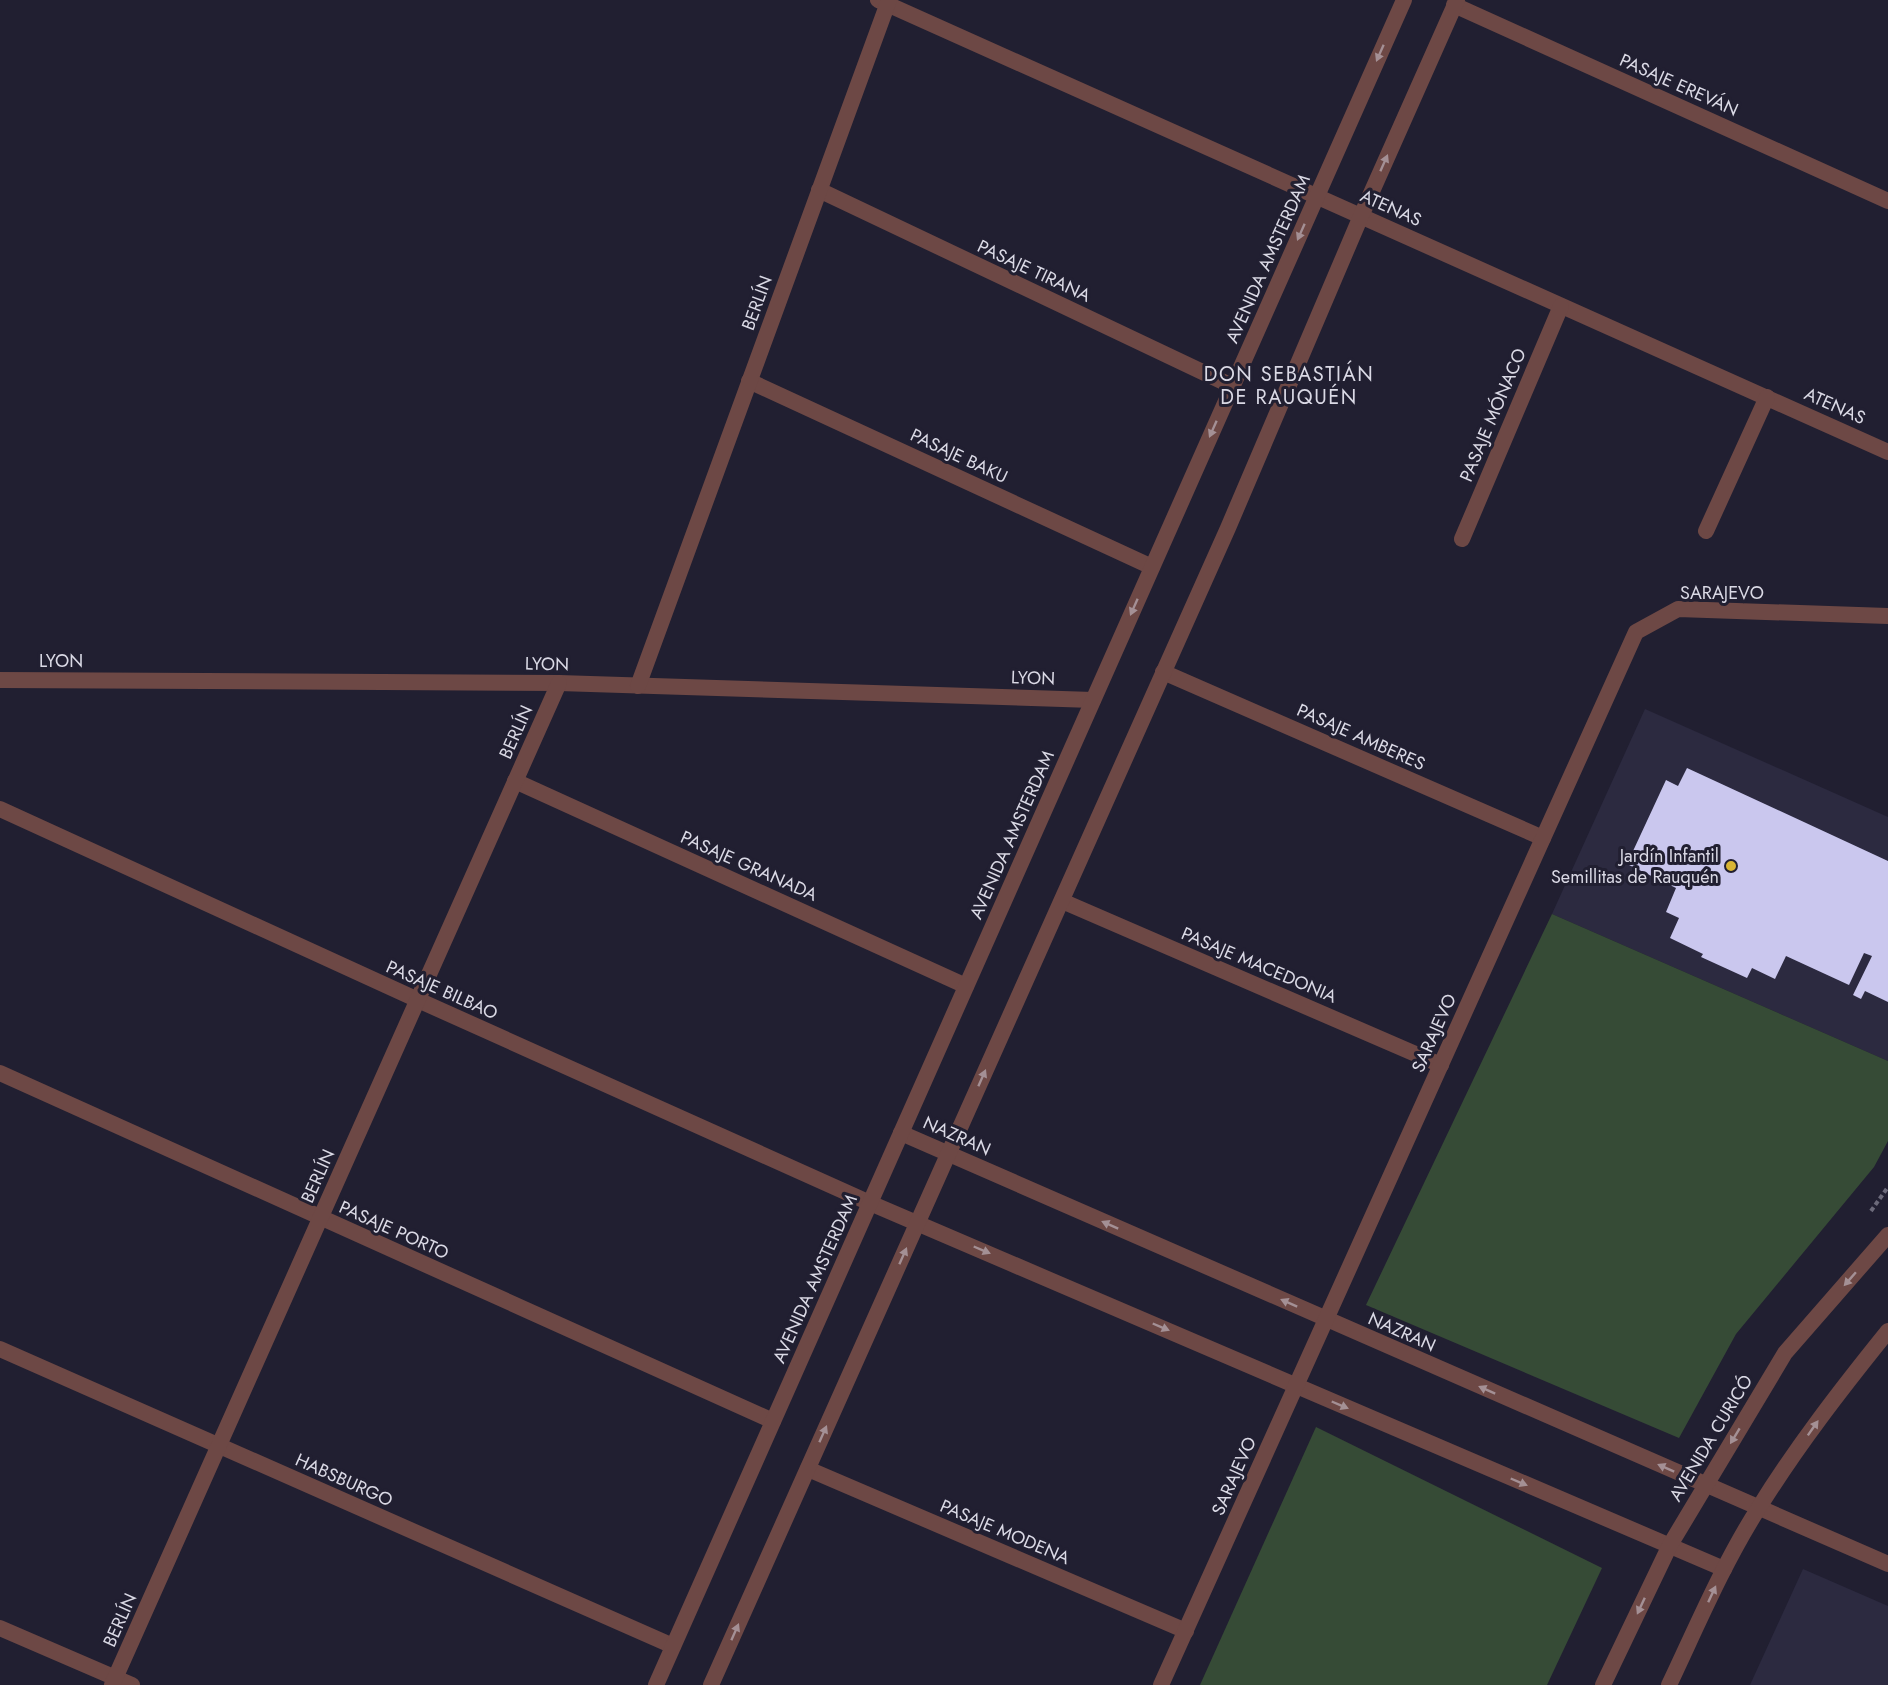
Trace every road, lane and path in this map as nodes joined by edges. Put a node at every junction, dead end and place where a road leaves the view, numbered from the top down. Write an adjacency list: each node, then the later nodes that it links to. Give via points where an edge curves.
1 (1404, 0): 5 (street, AVENIDA AMSTERDAM, one-way to 5)
2 (885, 1): 4 (street, BERLÍN); 5 (street, ATENAS)
3 (1456, 3): 6 (street, PASAJE EREVÁN); 7 (street, one-way to 3)
4 (819, 190): 9 (street, BERLÍN); 10 (street, PASAJE TIRANA)
5 (1317, 197): 7 (street, ATENAS); 10 (street, AVENIDA AMSTERDAM, one-way to 10)
6 (1888, 201)
7 (1361, 216): 8 (street, ATENAS); 17 (street)
8 (1561, 306): 11 (street, ATENAS); 14 (street, PASAJE MÓNACO)
9 (749, 381): 15 (street, PASAJE BAKU); 20 (street, BERLÍN)
10 (1232, 386): 15 (street, AVENIDA AMSTERDAM, one-way to 15)
11 (1767, 398): 12 (street, ATENAS); 13 (street)
12 (1888, 452)
13 (1706, 531)
14 (1462, 539)
15 (1152, 567): 21 (street, AVENIDA AMSTERDAM, one-way to 21)
16 (1888, 616): 24 (street, SARAJEVO, via 1678,609 1636,632)
17 (1163, 672): 24 (street, PASAJE AMBERES); 25 (street)
18 (0, 680): 19 (street, LYON)
19 (559, 683): 20 (street, LYON); 22 (street, BERLÍN)
20 (638, 686): 21 (street, LYON)
21 (1093, 700): 26 (street, AVENIDA AMSTERDAM)
22 (515, 781): 26 (street, PASAJE GRANADA); 27 (street, BERLÍN)
23 (0, 809): 27 (street, PASAJE BILBAO)
24 (1543, 838): 28 (street, SARAJEVO)
25 (1062, 901): 28 (street, PASAJE MACEDONIA); 31 (street, one-way to 25)
26 (966, 986): 30 (street, AVENIDA AMSTERDAM)
27 (418, 1000): 32 (street, PASAJE BILBAO); 33 (street, BERLÍN)
28 (1441, 1065): 36 (street, SARAJEVO)
29 (0, 1073): 33 (street, PASAJE PORTO)
30 (901, 1133): 31 (street, NAZRAN); 32 (street, AVENIDA AMSTERDAM)
31 (949, 1154): 34 (street); 36 (street, NAZRAN, one-way to 31)
32 (870, 1203): 34 (street); 40 (street, AVENIDA AMSTERDAM)
33 (320, 1218): 40 (street, PASAJE PORTO); 41 (street, BERLÍN)
34 (918, 1223): 39 (street, one-way to 39); 42 (street, one-way to 34)
35 (1888, 1235): 43 (street, AVENIDA CURICÓ, one-way to 43, via 1785,1353)
36 (1326, 1320): 39 (street, SARAJEVO); 43 (street, NAZRAN, one-way to 36)
37 (1888, 1331): 44 (street, one-way to 37, via 1840,1390)
38 (0, 1349): 41 (street, HABSBURGO)
39 (1296, 1386): 45 (street, one-way to 45); 49 (street, SARAJEVO)
40 (773, 1421): 50 (street, AVENIDA AMSTERDAM)
41 (219, 1446): 50 (street, HABSBURGO); 51 (street, BERLÍN)
42 (808, 1469): 49 (street, PASAJE MODENA); 54 (street, one-way to 42)
43 (1705, 1486): 44 (street, NAZRAN); 45 (street, AVENIDA CURICÓ)
44 (1758, 1509): 46 (street, NAZRAN); 47 (street)
45 (1670, 1545): 47 (street); 56 (street, AVENIDA CURICÓ, one-way to 56)
46 (1888, 1564)
47 (1724, 1569): 57 (street, one-way to 47)
48 (0, 1628): 51 (street)
49 (1186, 1631): 55 (street, SARAJEVO)
50 (673, 1646): 53 (street, AVENIDA AMSTERDAM)
51 (114, 1681): 52 (street)
52 (132, 1685)
53 (656, 1685)
54 (711, 1685)
55 (1161, 1685)
56 (1603, 1685)
57 (1669, 1685)

